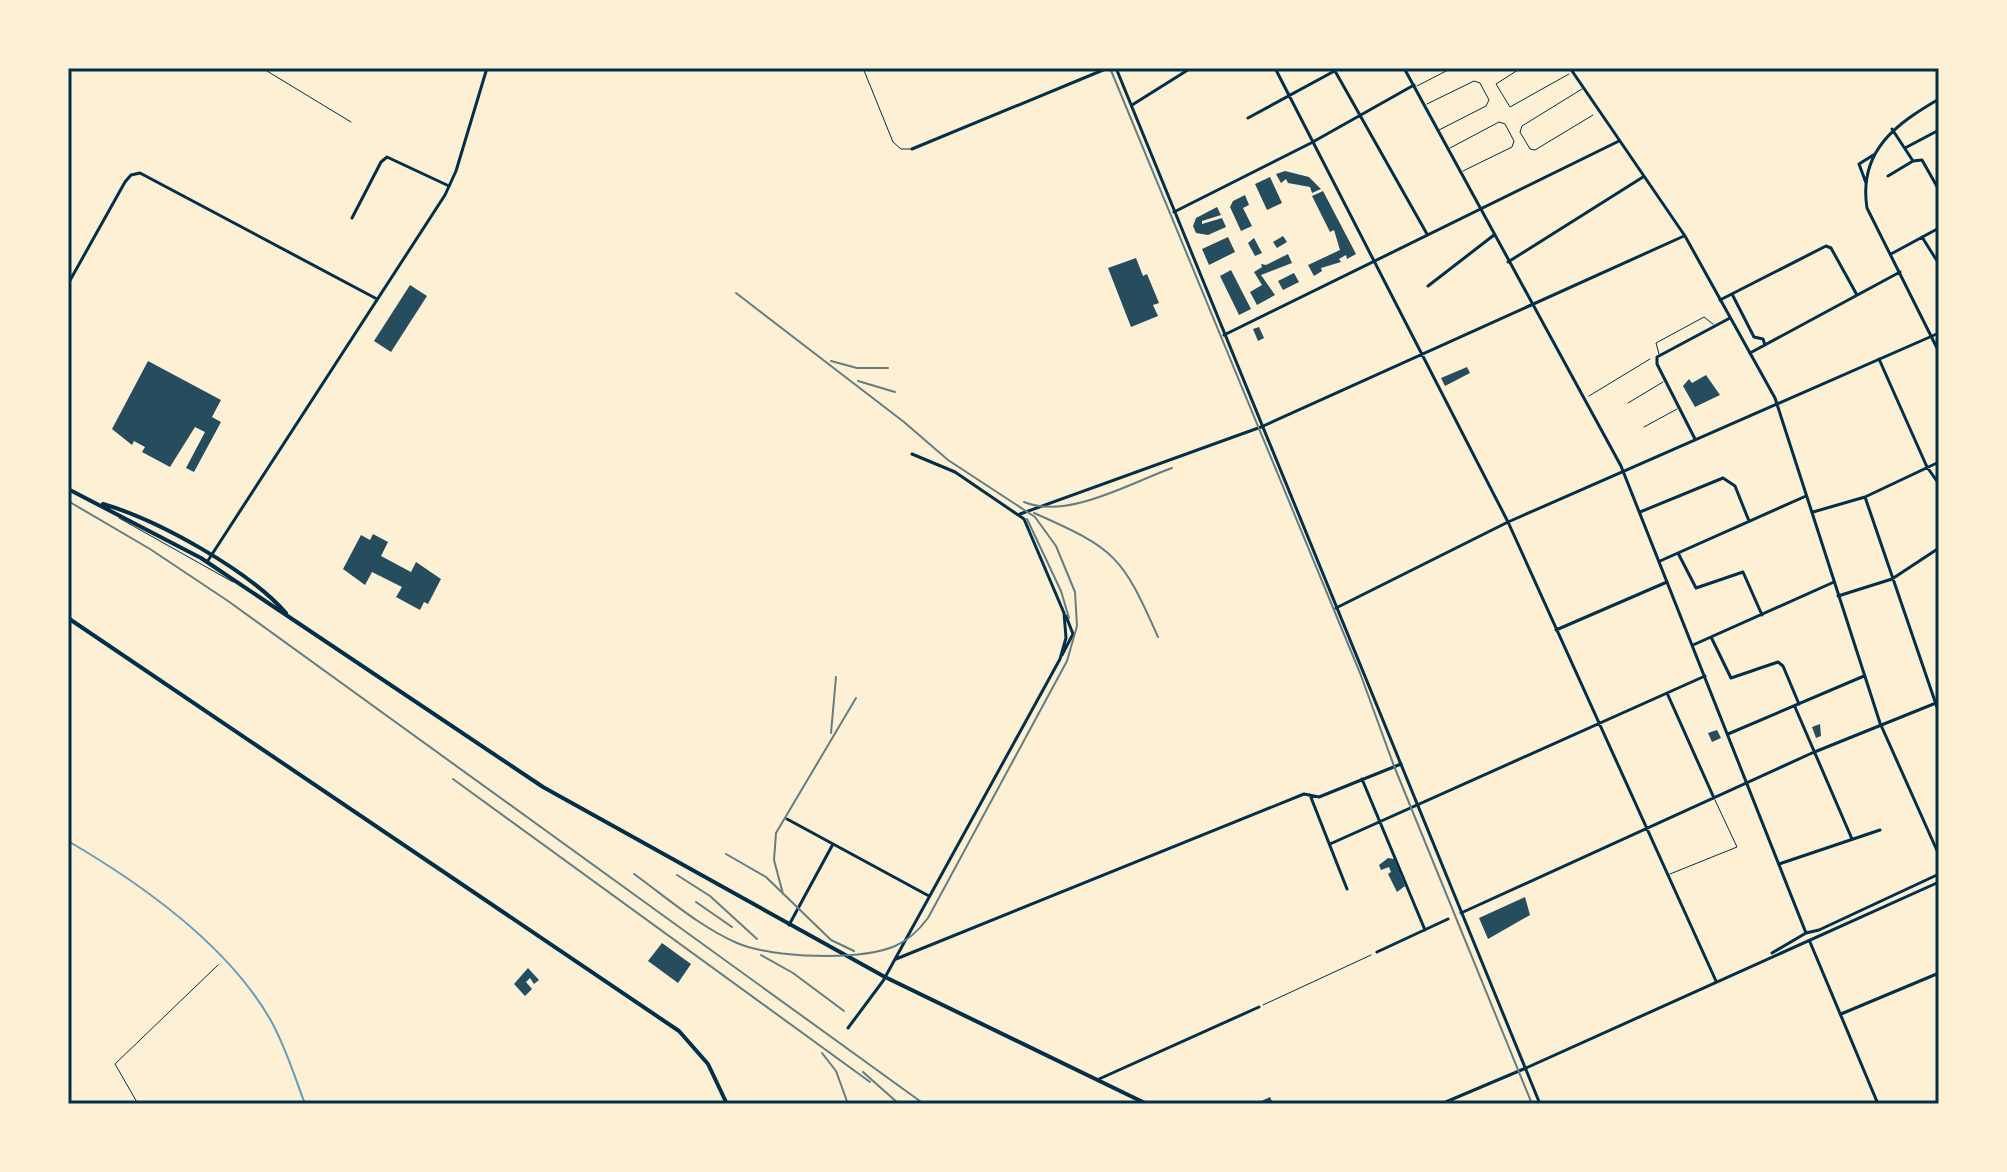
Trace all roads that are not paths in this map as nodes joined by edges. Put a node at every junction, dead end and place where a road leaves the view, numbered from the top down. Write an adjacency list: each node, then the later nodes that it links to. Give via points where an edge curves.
1 (262, 68): 25 (lane)
2 (487, 68): 40 (street)
3 (863, 68): 32 (lane, via 893,142)
4 (1108, 68): 32 (street)
5 (1116, 68): 20 (street)
6 (1178, 68): 15 (street)
7 (1191, 68): 15 (street)
8 (1275, 68): 18 (street)
9 (1340, 68): 14 (street)
10 (1404, 68): 16 (street)
11 (1452, 68): 16 (lane)
12 (1521, 68): 13 (lane, via 1496,84 1510,107)
13 (1572, 70): 17 (street)
14 (1335, 71): 18 (street); 22 (street)
15 (1181, 75): 20 (street)
16 (1414, 86): 21 (street); 22 (street)
17 (1584, 88): 23 (lane, via 1520,132 1535,150); 29 (street)
18 (1290, 97): 24 (street); 30 (street)
19 (1939, 99): 26 (street)
20 (1132, 105): 43 (street)
21 (1424, 105): 28 (street); 28 (lane, via 1474,81 1480,83 1489,100 1486,106)
22 (1360, 115): 30 (street); 46 (street)
23 (1593, 115)
24 (1248, 118)
25 (351, 122)
26 (1892, 129): 31 (street); 34 (street)
27 (1939, 130): 31 (street)
28 (1438, 131): 33 (street)
29 (1621, 140): 38 (street); 42 (street)
30 (1311, 143): 43 (street); 51 (street)
31 (1905, 148): 35 (street)
32 (912, 149)
33 (1448, 149): 36 (street); 36 (lane, via 1499,122 1505,124 1512,147)
34 (1875, 154): 39 (street); 39 (street, via 1859,164)
35 (1913, 161): 37 (street); 41 (street, via 1922,160)
36 (1461, 172): 42 (street)
37 (1888, 176)
38 (1643, 177): 48 (street); 52 (street)
39 (1866, 183): 50 (street, via 1867,208)
40 (449, 187): 44 (street, via 387,157); 59 (street)
41 (1939, 190)
42 (1481, 208): 46 (street); 47 (street)
43 (1174, 212): 65 (street)
44 (352, 218)
45 (1939, 228): 49 (street)
46 (1427, 234): 51 (street)
47 (1494, 235): 52 (street); 56 (street)
48 (1685, 236): 60 (street); 61 (street)
49 (1922, 237): 50 (street); 53 (street)
50 (1891, 254): 54 (street)
51 (1372, 261): 65 (street); 70 (street)
52 (1508, 262): 61 (street)
53 (1939, 264)
54 (1900, 272): 58 (street); 66 (street)
55 (68, 284): 59 (street, via 135,173)
56 (1428, 286)
57 (1732, 294): 58 (street, via 1826,246); 60 (street); 67 (street, via 1754,337)
58 (1857, 295): 67 (street)
59 (378, 299): 97 (street)
60 (1720, 300): 62 (street)
61 (1532, 305): 70 (street); 83 (street)
62 (1730, 318): 63 (street); 69 (street)
63 (1714, 327): 71 (street); 71 (lane, via 1704,317 1656,343)
64 (1939, 333): 66 (street)
65 (1224, 335): 77 (street)
66 (1931, 336): 68 (street); 72 (street)
67 (1765, 345): 69 (street)
68 (1939, 352)
69 (1750, 353): 75 (street)
70 (1422, 354): 77 (street); 94 (street)
71 (1659, 354): 73 (street, via 1657,364)
72 (1879, 359): 75 (street); 82 (street)
73 (1666, 381): 74 (lane); 76 (street)
74 (1628, 403)
75 (1776, 404): 79 (street); 86 (street)
76 (1679, 408): 78 (lane); 79 (street)
77 (1261, 427): 92 (street); 104 (street)
78 (1644, 427)
79 (1695, 439): 83 (street)
80 (912, 454): 92 (street, via 955,472)
81 (1939, 462): 82 (street)
82 (1927, 467): 84 (street); 87 (street)
83 (1623, 471): 90 (street); 94 (street)
84 (1939, 484)
85 (68, 489): 88 (main road)
86 (1806, 496): 91 (street); 93 (street)
87 (1865, 497): 91 (street); 99 (street)
88 (89, 500): 89 (main road); 97 (main road, via 136,515)
89 (104, 507): 97 (main road); 102 (lane)
90 (1640, 512): 93 (street, via 1723,478 1735,486); 98 (street)
91 (1812, 513): 101 (street)
92 (1020, 514): 140 (street, via 1073,637)
93 (1749, 521): 96 (street)
94 (1508, 522): 104 (street); 108 (street)
95 (1939, 548): 99 (street)
96 (1678, 553): 98 (street); 105 (street, via 1696,588 1743,572)
97 (209, 559): 102 (main road); 107 (main road, via 272,598)
98 (1659, 561): 100 (street)
99 (1892, 579): 103 (street); 114 (street)
100 (1667, 581): 108 (street); 110 (street)
101 (1834, 582): 103 (street); 105 (street)
102 (242, 585): 107 (main road)
103 (1838, 596): 112 (street)
104 (1336, 608): 121 (street)
105 (1762, 615): 109 (street)
106 (68, 618): 159 (main road, via 679,1031 708,1064)
107 (293, 621): 143 (main road, via 512,769)
108 (1556, 630): 117 (street)
109 (1711, 637): 110 (street); 115 (street, via 1731,678 1778,662)
110 (1693, 645): 111 (street)
111 (1705, 676): 113 (street); 119 (street)
112 (1864, 676): 115 (street); 118 (street)
113 (1667, 693): 117 (street); 125 (street)
114 (1936, 703): 116 (street); 118 (street)
115 (1797, 705): 119 (street); 120 (street)
116 (1939, 713)
117 (1599, 723): 126 (street); 129 (street)
118 (1880, 723): 120 (street); 134 (street)
119 (1728, 734): 123 (street)
120 (1812, 753): 123 (street); 131 (street)
121 (1401, 764): 122 (street); 126 (street)
122 (1362, 779): 124 (street, via 1319,797); 128 (street)
123 (1747, 783): 125 (street); 135 (street)
124 (1310, 795): 133 (street); 150 (street, via 1184,840)
125 (1714, 798): 129 (street); 137 (lane, via 1737,847)
126 (1418, 806): 128 (street); 141 (street)
127 (787, 819): 132 (street)
128 (1380, 822): 133 (street); 144 (street)
129 (1648, 829): 137 (street); 141 (street)
130 (1880, 830): 131 (street)
131 (1852, 839): 135 (street)
132 (833, 844): 140 (street); 143 (street)
133 (1330, 844): 139 (street)
134 (1939, 855)
135 (1779, 864): 146 (street)
136 (1939, 874): 145 (street)
137 (1668, 875): 153 (street)
138 (1939, 882): 147 (street)
139 (1347, 889)
140 (929, 896): 150 (street)
141 (1461, 913): 157 (street)
142 (1448, 919): 144 (street)
143 (789, 925): 152 (main road)
144 (1425, 930): 148 (street)
145 (1813, 932): 146 (street); 147 (street)
146 (1805, 934): 147 (street); 149 (street)
147 (1810, 942): 149 (street); 155 (street)
148 (1377, 952)
149 (1769, 956): 153 (street)
150 (893, 960): 152 (street)
151 (1939, 973): 155 (street)
152 (885, 977): 156 (street); 158 (main road)
153 (1716, 981): 157 (street)
154 (1259, 1007): 158 (street)
155 (1841, 1014): 163 (street)
156 (848, 1028)
157 (1526, 1068): 161 (street); 162 (street)
158 (1097, 1080): 160 (main road)
159 (727, 1104)
160 (1147, 1104)
161 (1441, 1104)
162 (1540, 1104)
163 (1878, 1104)

